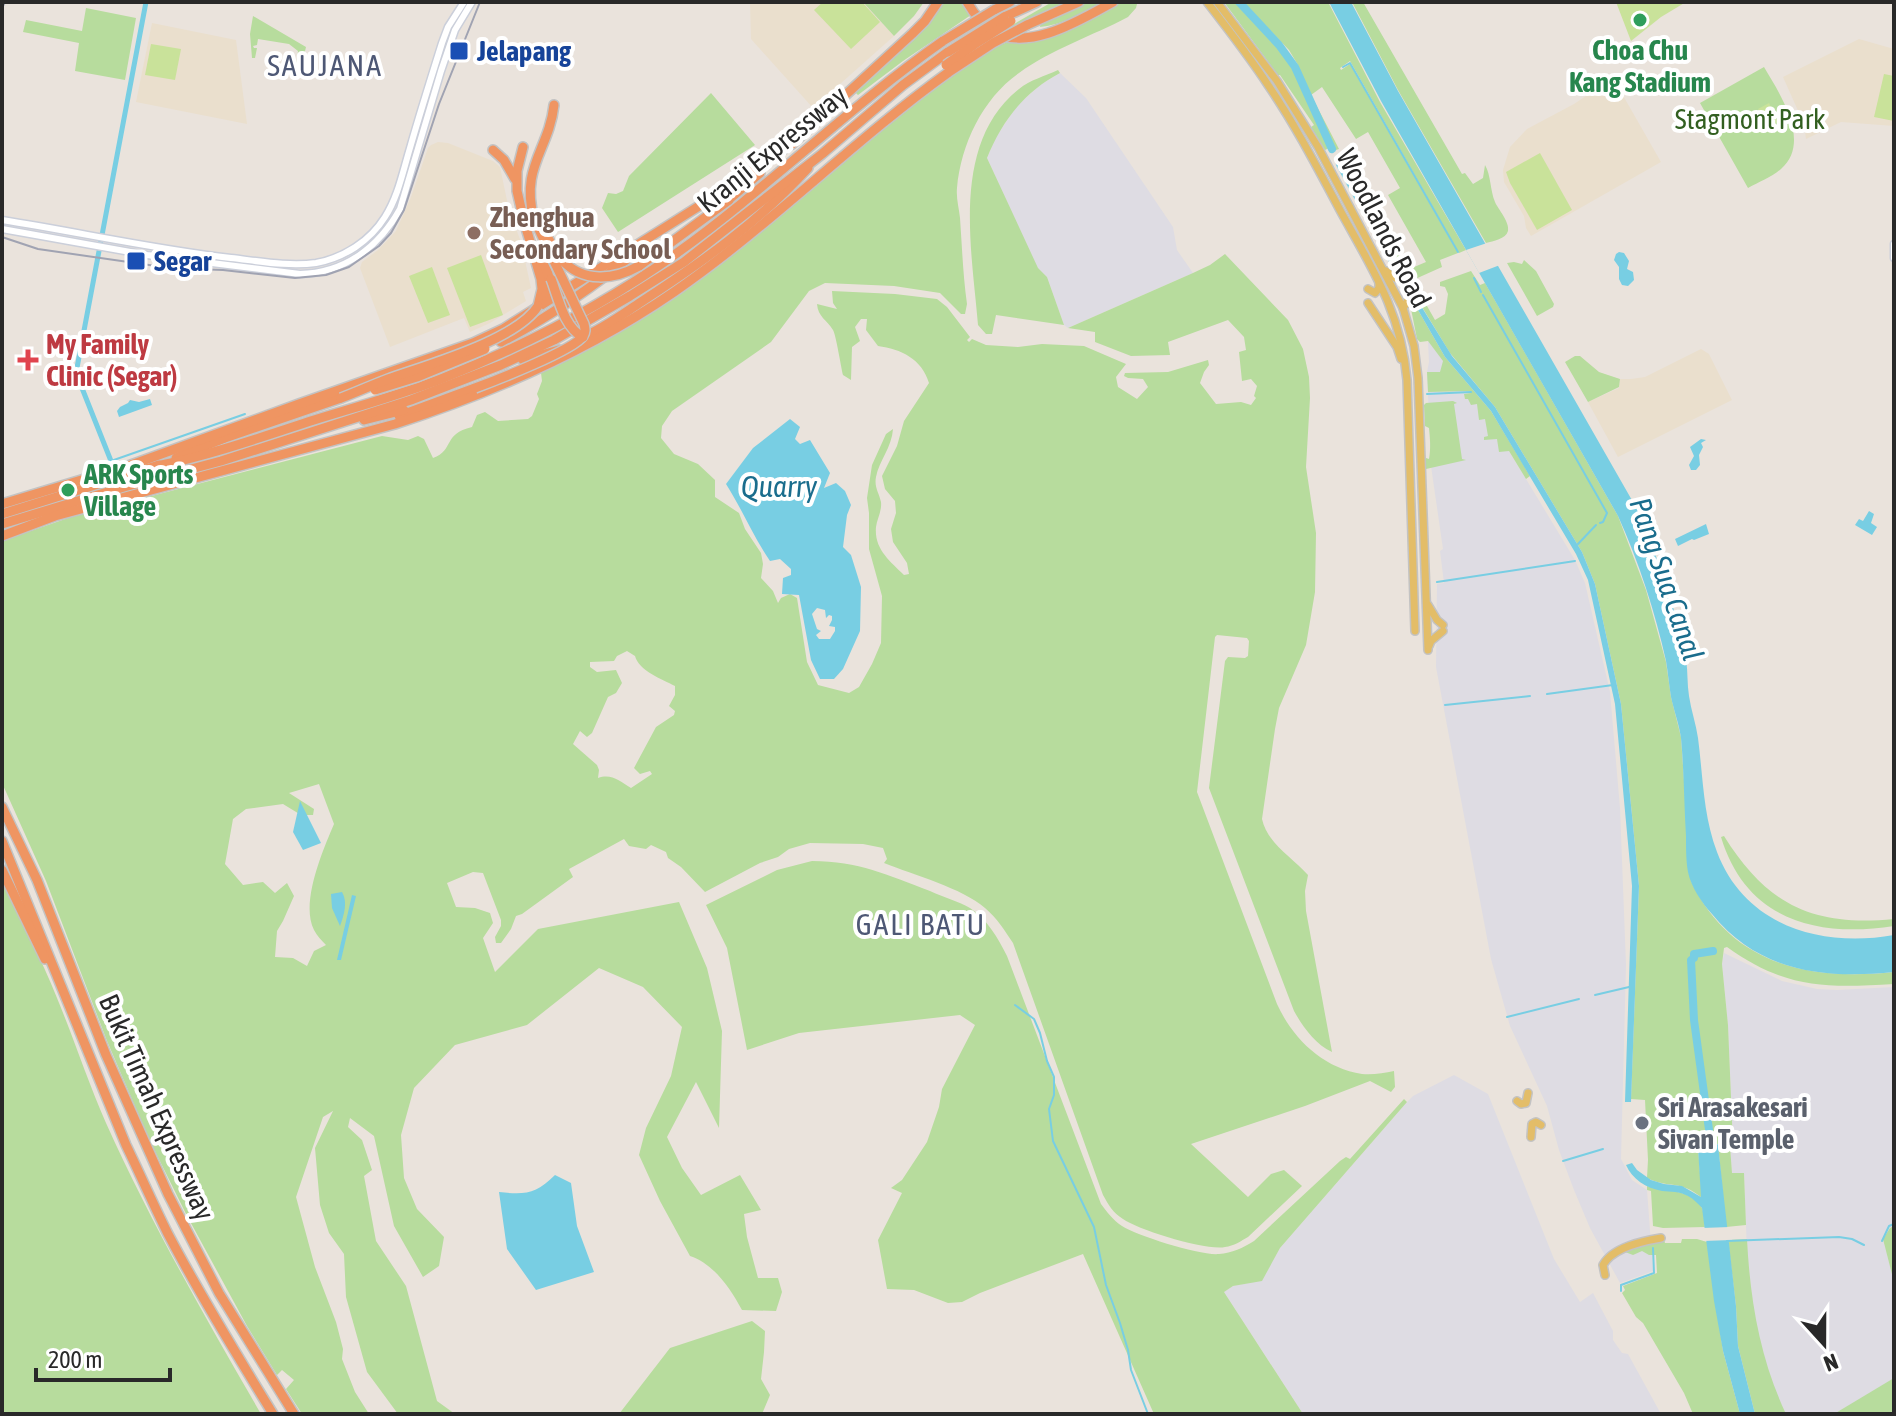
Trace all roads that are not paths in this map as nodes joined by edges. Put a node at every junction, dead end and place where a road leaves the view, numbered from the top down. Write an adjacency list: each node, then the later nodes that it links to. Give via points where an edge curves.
1 (464, 2): 26 (main road, via 445,35 390,210 355,247 328,260 291,264)
2 (472, 2): 27 (main road, via 455,30 404,200 390,226 361,255 329,270 300,274)
3 (941, 2): 14 (highway)
4 (967, 2): 7 (highway, via 988,28 1016,37 1059,29)
5 (1010, 2): 15 (highway, Kranji Expressway, bridge, via 943,41)
6 (1079, 2): 12 (highway, bridge)
7 (1112, 2)
8 (1207, 2): 32 (main road, Woodlands Road, via 1287,115)
9 (1217, 2): 30 (main road, Woodlands Road, via 1301,119)
10 (1032, 4): 11 (highway, Kranji Expressway)
11 (1007, 19): 12 (highway, bridge); 18 (highway, Kranji Expressway, bridge, via 948,52)
12 (948, 68): 40 (highway, via 728,252)
13 (554, 105): 21 (highway, via 531,174)
14 (794, 142): 20 (highway); 24 (highway)
15 (812, 144): 20 (highway); 41 (highway, Kranji Expressway, via 657,267 549,331)
16 (523, 147): 19 (highway)
17 (493, 150): 19 (highway)
18 (822, 154): 39 (highway, via 715,252); 42 (highway, via 684,262 554,340)
19 (516, 183): 25 (highway)
20 (727, 201): 21 (highway, bridge, via 629,272 608,278 575,270 562,260)
21 (534, 219): 39 (highway, bridge, via 584,324)
22 (2, 220): 26 (main road)
23 (2, 229): 27 (main road)
24 (661, 230): 44 (highway, bridge, via 538,323 417,377); 46 (highway, via 503,329)
25 (527, 232): 31 (highway); 36 (highway, via 541,279)
26 (83, 235): 27 (main road)
27 (81, 244)
28 (1894, 244): 29 (main road)
29 (1894, 258)
30 (1382, 267): 34 (main road, via 1415,285); 37 (main road, Woodlands Road)
31 (551, 279): 36 (highway, bridge); 39 (highway, bridge, via 572,328)
32 (1379, 282): 33 (main road, via 1375,293); 43 (main road, Woodlands Road, via 1402,342)
33 (1368, 289)
34 (1409, 298): 37 (main road); 38 (main road)
35 (1368, 303): 43 (main road, via 1397,347)
36 (538, 306): 44 (highway, bridge, via 523,323 501,335)
37 (1403, 308): 38 (main road, Woodlands Road)
38 (1408, 321): 58 (main road, Woodlands Road, via 1418,378)
39 (583, 337): 45 (highway, bridge, via 524,368)
40 (597, 339): 42 (highway); 49 (highway, via 446,407)
41 (472, 365): 46 (highway); 51 (highway, via 217,452)
42 (501, 365): 47 (highway)
43 (1407, 380): 57 (main road, Woodlands Road)
44 (341, 398): 48 (highway)
45 (438, 401): 47 (highway); 49 (highway)
46 (299, 404): 50 (highway)
47 (333, 425): 52 (highway, via 221,461)
48 (224, 438): 50 (highway); 51 (highway)
49 (289, 452): 56 (highway, via 37,521)
50 (131, 465): 53 (highway)
51 (157, 466): 52 (highway)
52 (122, 482): 54 (highway); 55 (highway)
53 (2, 504)
54 (2, 514)
55 (2, 524)
56 (2, 536)
57 (1414, 588): 58 (main road, via 1420,595); 60 (main road, Woodlands Road)
58 (1427, 588): 59 (main road, Woodlands Road)
59 (1427, 603): 59 (main road, Woodlands Road, via 1428,650 1443,628)
60 (1415, 631)
61 (2, 805): 72 (highway, Bukit Timah Expressway, via 168,1194 219,1293)
62 (2, 841): 64 (highway, Bukit Timah Expressway)
63 (2, 870): 64 (highway)
64 (59, 982): 71 (highway, Bukit Timah Expressway, via 168,1234)
65 (1528, 1093): 66 (main road, via 1526,1103)
66 (1517, 1101)
67 (1541, 1125): 68 (main road, via 1532,1124)
68 (1531, 1137)
69 (1661, 1238): 70 (main road, via 1607,1258)
70 (1605, 1275)
71 (273, 1414)
72 (294, 1414)

